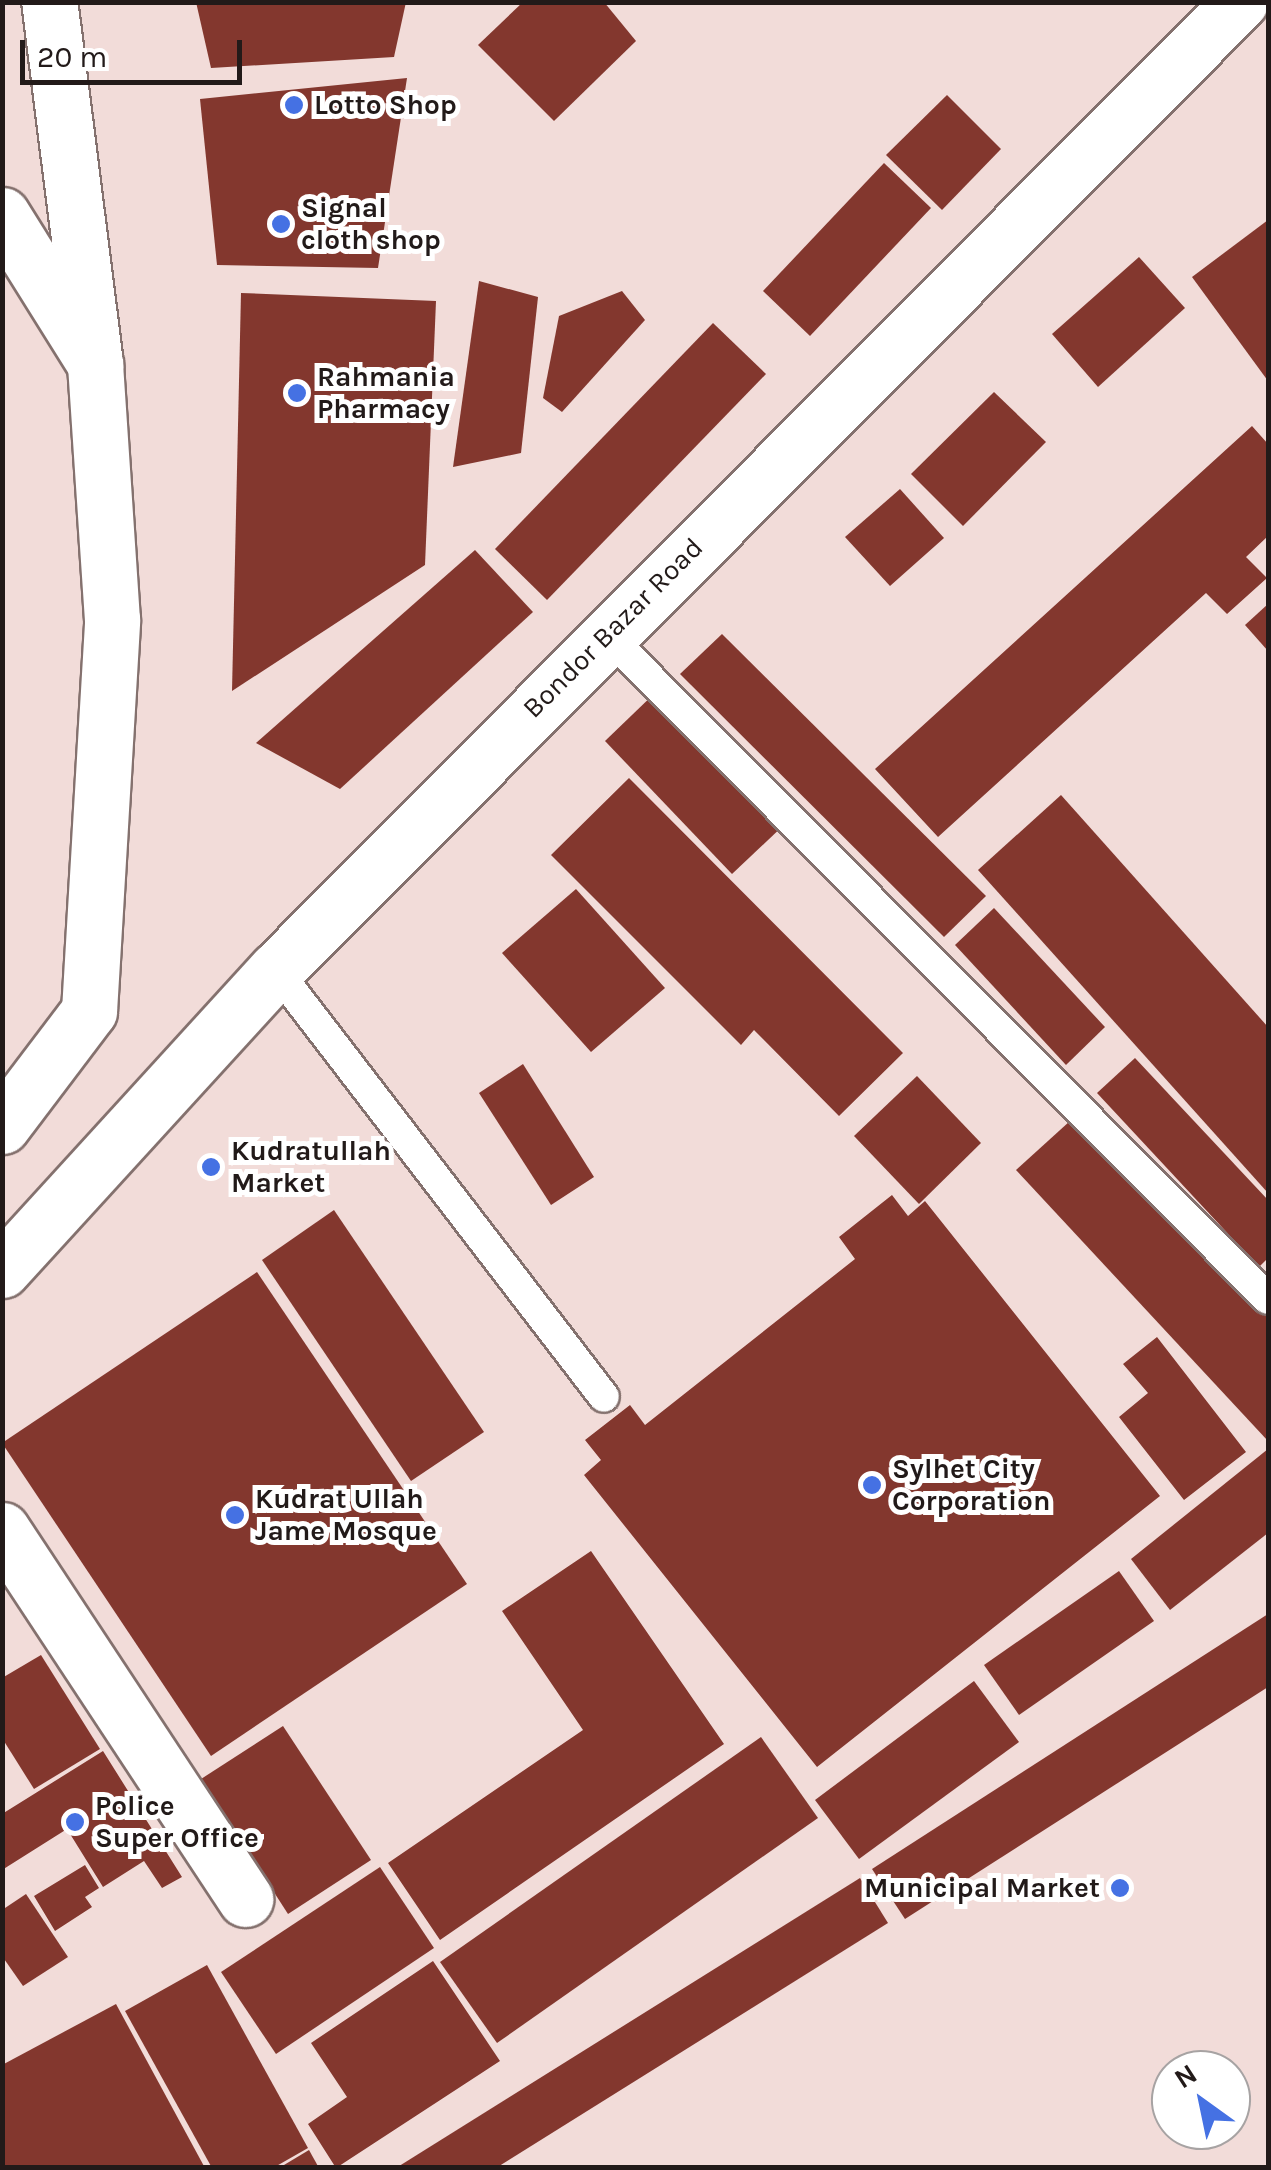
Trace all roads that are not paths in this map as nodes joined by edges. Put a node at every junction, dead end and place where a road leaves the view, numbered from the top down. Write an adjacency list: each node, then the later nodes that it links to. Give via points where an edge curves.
1 (49, 2): 4 (main road)
2 (1240, 2): 5 (main road, Bondor Bazar Road)
3 (2, 215): 4 (main road)
4 (95, 364): 7 (main road, via 112,620 89,1010)
5 (606, 634): 6 (main road, Bondor Bazar Road); 9 (lane)
6 (276, 970): 8 (main road, Bondor Bazar Road); 10 (lane)
7 (2, 1126)
8 (2, 1270)
9 (1268, 1299)
10 (604, 1397)
11 (2, 1530): 12 (main road)
12 (245, 1899)

